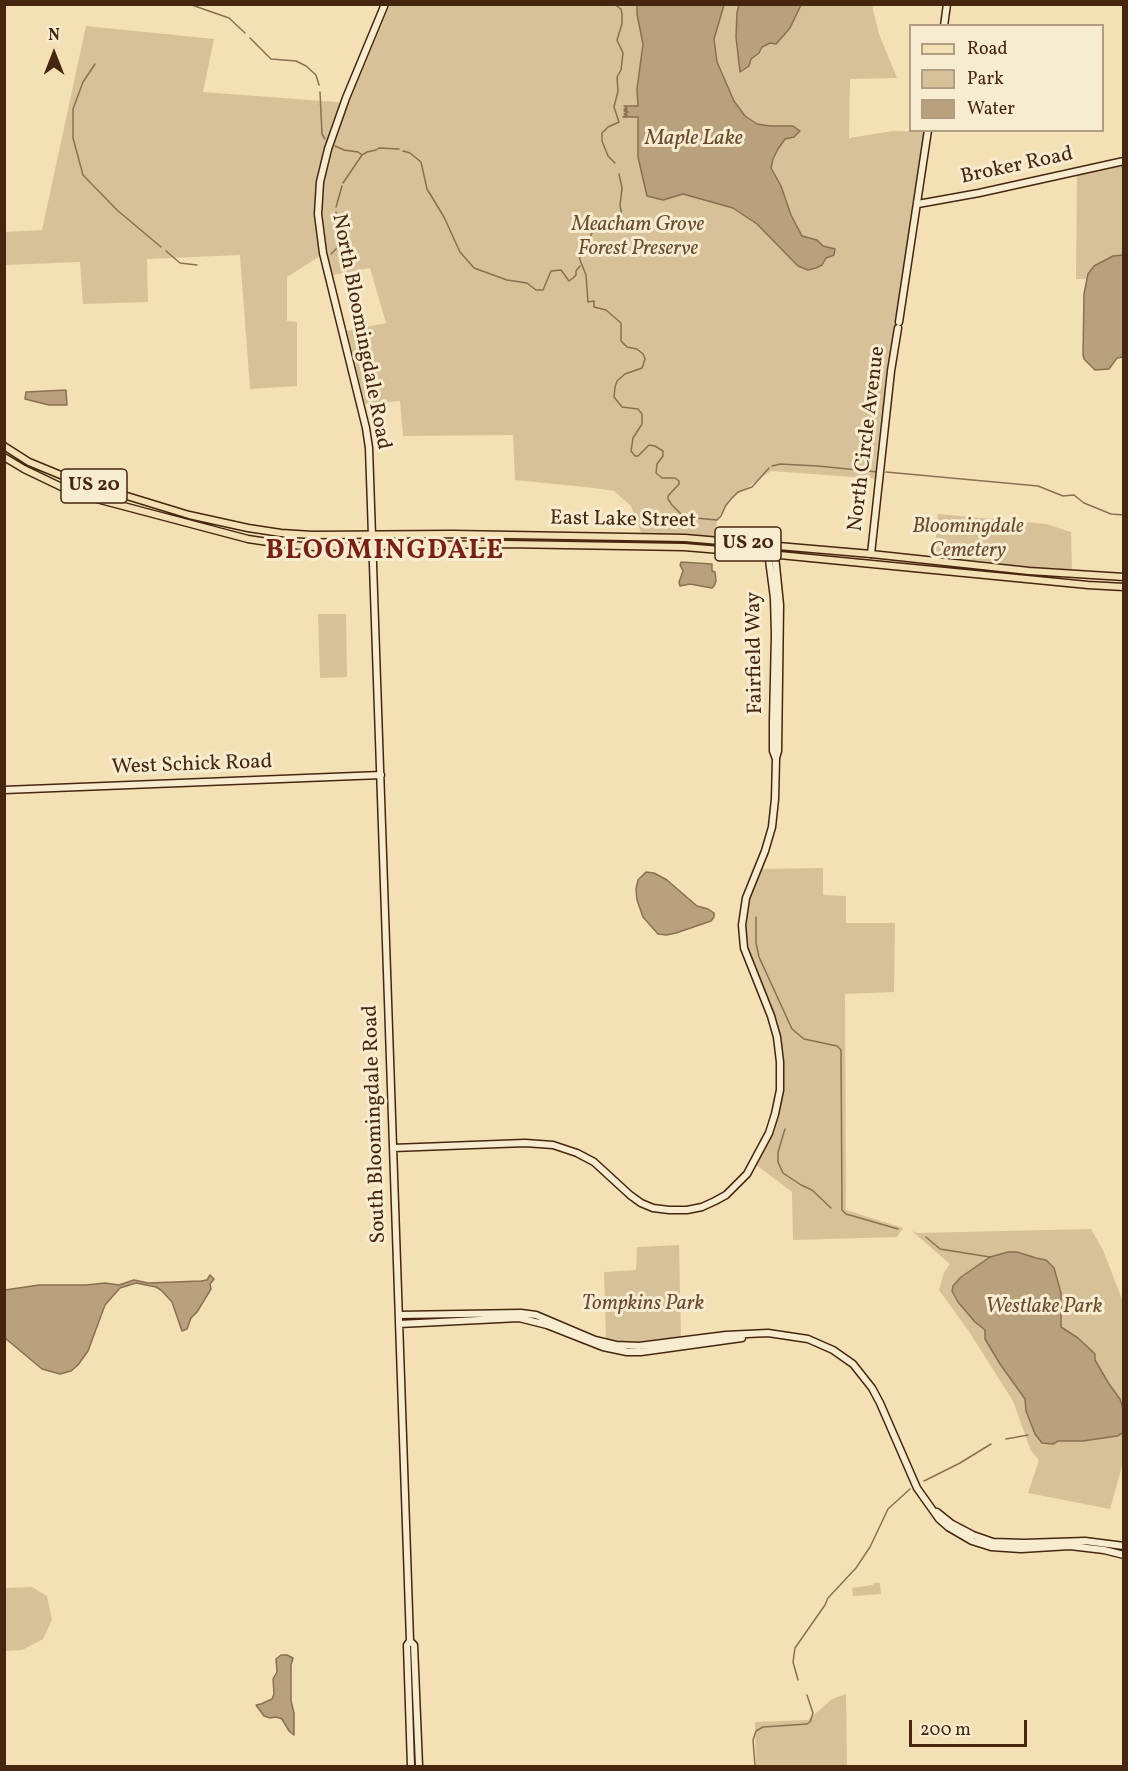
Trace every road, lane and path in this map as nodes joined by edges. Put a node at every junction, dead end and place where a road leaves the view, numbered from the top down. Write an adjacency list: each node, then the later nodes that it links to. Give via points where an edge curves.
1 (385, 4): 9 (street, North Bloomingdale Road, via 328,149 318,206 323,253 368,435)
2 (946, 4): 3 (street)
3 (944, 24)
4 (928, 132): 6 (street, North Circle Avenue)
5 (1124, 161): 6 (street, Broker Road)
6 (918, 204): 15 (street, North Circle Avenue, via 891,371)
7 (4, 446): 9 (main road, US 20, via 58,475 198,517 281,533)
8 (4, 457): 12 (main road, US 20, via 75,493 248,539 303,547)
9 (372, 535): 10 (main road, East Lake Street / US 20); 12 (street, South Bloomingdale Road)
10 (518, 535): 11 (main road); 13 (main road, East Lake Street / US 20, via 685,538)
11 (505, 544): 12 (main road, East Lake Street / US 20); 14 (main road, East Lake Street / US 20, via 684,547)
12 (372, 546): 18 (street, South Bloomingdale Road)
13 (771, 546): 14 (street, Fairfield Way); 15 (main road, East Lake Street / US 20)
14 (772, 554): 17 (main road, East Lake Street / US 20); 20 (street, Fairfield Way, via 780,605 775,799 772,827 747,898 742,925 744,948 777,1037 780,1090 775,1114 754,1163 726,1195 702,1207 669,1210 636,1200 594,1162 554,1145)
15 (871, 554): 16 (main road, East Lake Street / US 20)
16 (1124, 577)
17 (1124, 587)
18 (381, 775): 19 (street, West Schick Road); 20 (street, South Bloomingdale Road)
19 (4, 790)
20 (393, 1148): 21 (street, South Bloomingdale Road)
21 (399, 1315): 22 (street, South Bloomingdale Road); 23 (street, via 521,1313 616,1345)
22 (399, 1324): 23 (street, via 519,1318 627,1352); 27 (street, South Bloomingdale Road)
23 (749, 1335): 24 (street, via 768,1333 808,1339 853,1364 878,1397)
24 (927, 1503): 25 (street, via 952,1524 993,1542 1086,1541); 26 (street, via 948,1527 991,1547 1070,1546)
25 (1124, 1546)
26 (1124, 1555)
27 (410, 1641): 28 (street, via 407,1645); 29 (street, South Bloomingdale Road, via 414,1644)
28 (411, 1767)
29 (419, 1767)

